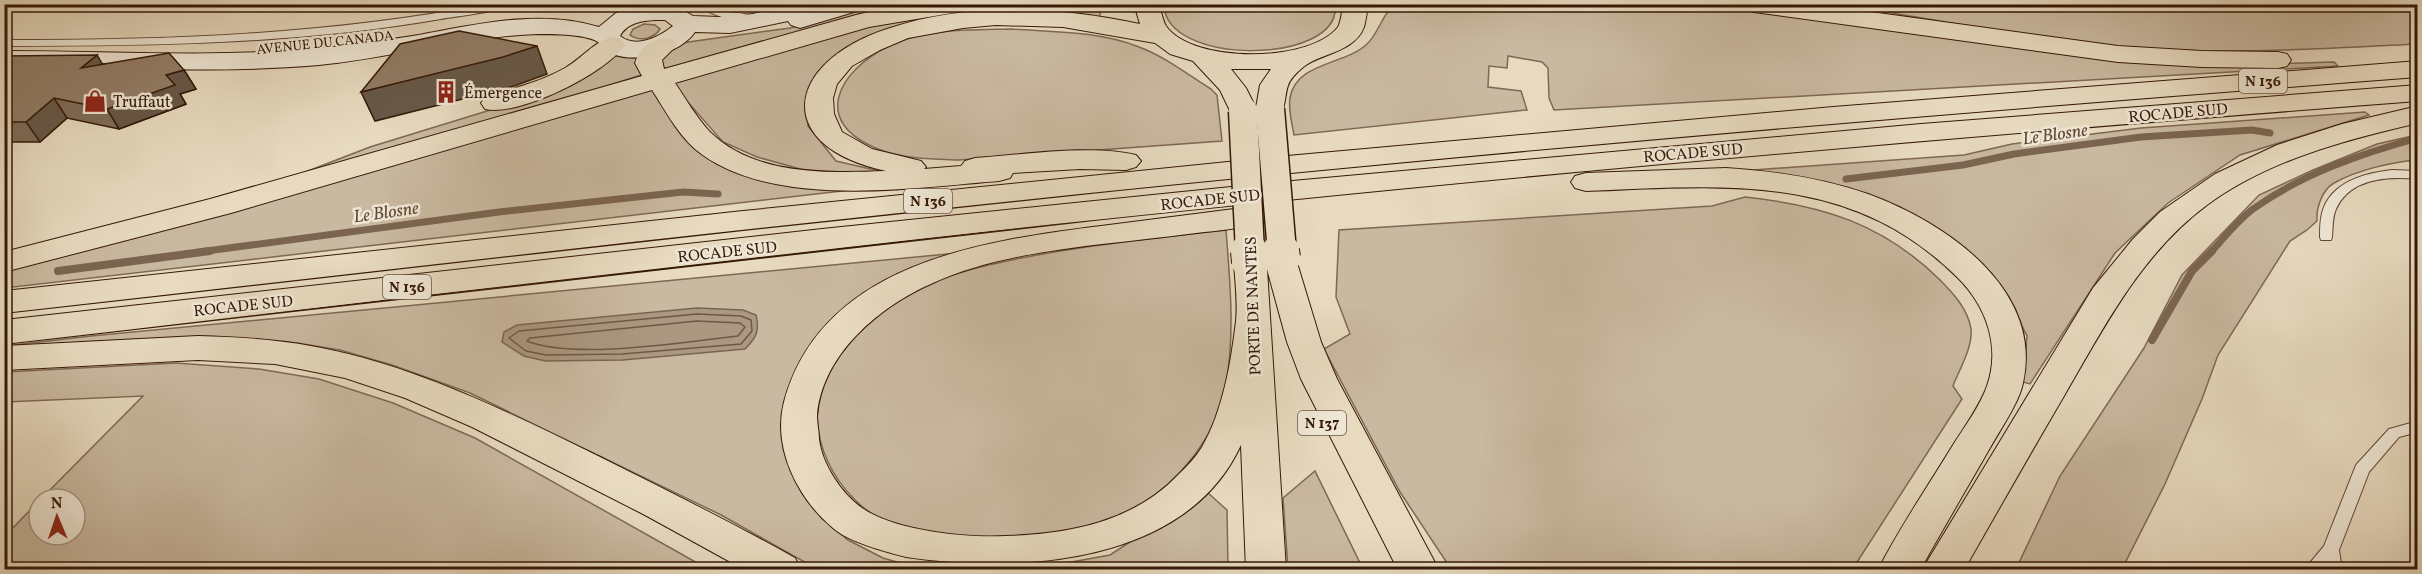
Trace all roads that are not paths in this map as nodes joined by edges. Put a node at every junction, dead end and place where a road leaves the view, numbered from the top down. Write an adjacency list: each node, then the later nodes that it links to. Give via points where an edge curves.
1 (507, 4): 17 (lane, via 312,33)
2 (703, 4): 13 (lane, via 729,16)
3 (820, 4): 13 (street)
4 (913, 4): 12 (highway)
5 (958, 4): 12 (highway)
6 (1019, 4): 7 (highway)
7 (1069, 4)
8 (1146, 4): 16 (highway, via 1148,21)
9 (1356, 4): 20 (highway, via 1357,15 1348,32 1329,47)
10 (1754, 4): 15 (highway)
11 (1800, 4): 15 (highway)
12 (860, 12): 14 (street, via 777,25); 30 (highway)
13 (781, 16): 14 (street, via 727,25)
14 (652, 25): 21 (street, AVENUE DU CANADA, via 489,23 278,48); 27 (highway, via 648,63 657,78 707,144 743,164 782,175 856,181); 30 (highway, via 557,82 361,144 226,196)
15 (1918, 27): 18 (highway, via 2074,49 2169,57 2261,60)
16 (1160, 36): 19 (highway); 27 (highway, via 1067,21 996,19 945,24 899,33 863,48 837,66 821,91 819,110 827,134 848,149 879,162 941,168)
17 (4, 43)
18 (2418, 55)
19 (1203, 56): 20 (highway, via 1252,63); 24 (highway, PORTE DE NANTES / N 137, via 1228,80 1240,101)
20 (1300, 57): 24 (highway, N 137, via 1276,79 1270,96)
21 (15, 59)
22 (2418, 69): 26 (highway, ROCADE SUD / N 136)
23 (2418, 93): 26 (highway, ROCADE SUD / N 136)
24 (1257, 110): 35 (highway, PORTE DE NANTES / N 137, bridge)
25 (2418, 114): 47 (highway, via 2338,134 2280,154 2227,180 2170,220 2105,296)
26 (1857, 125): 27 (highway, via 1789,107); 29 (highway, via 1847,149 1627,173); 33 (highway, ROCADE SUD / N 136); 36 (highway, ROCADE SUD / N 136, via 1467,147)
27 (1126, 161)
28 (2418, 175): 32 (lane, via 2378,175 2348,186 2328,210)
29 (1603, 180): 31 (highway); 46 (highway, via 1726,177 1812,187 1858,201 1906,224 1948,250 1993,297 2010,345 2005,385)
30 (202, 210): 34 (highway)
31 (1220, 220): 33 (highway, via 688,268); 37 (highway, via 1019,248 961,261 897,286 858,312 831,340 808,377 799,428 803,451 821,490 847,518 863,530 911,551 972,563 1008,563 1074,554 1123,536 1149,521 1209,468 1234,418)
32 (2326, 237)
33 (670, 257): 38 (highway, ROCADE SUD / N 136)
34 (4, 262)
35 (1271, 262): 37 (highway, PORTE DE NANTES / N 137); 44 (highway, N 137, via 1317,411); 45 (highway, via 1319,379)
36 (4, 302)
37 (1252, 324): 43 (highway, PORTE DE NANTES / N 137)
38 (4, 332)
39 (4, 357): 42 (highway, via 170,349 248,351 311,358 362,370 510,428)
40 (2418, 426): 41 (lane, via 2394,433 2362,469)
41 (2331, 550): 48 (lane); 49 (lane)
42 (781, 570)
43 (1266, 570)
44 (1395, 570)
45 (1419, 570)
46 (1898, 570)
47 (1942, 570)
48 (2312, 570)
49 (2334, 570)

